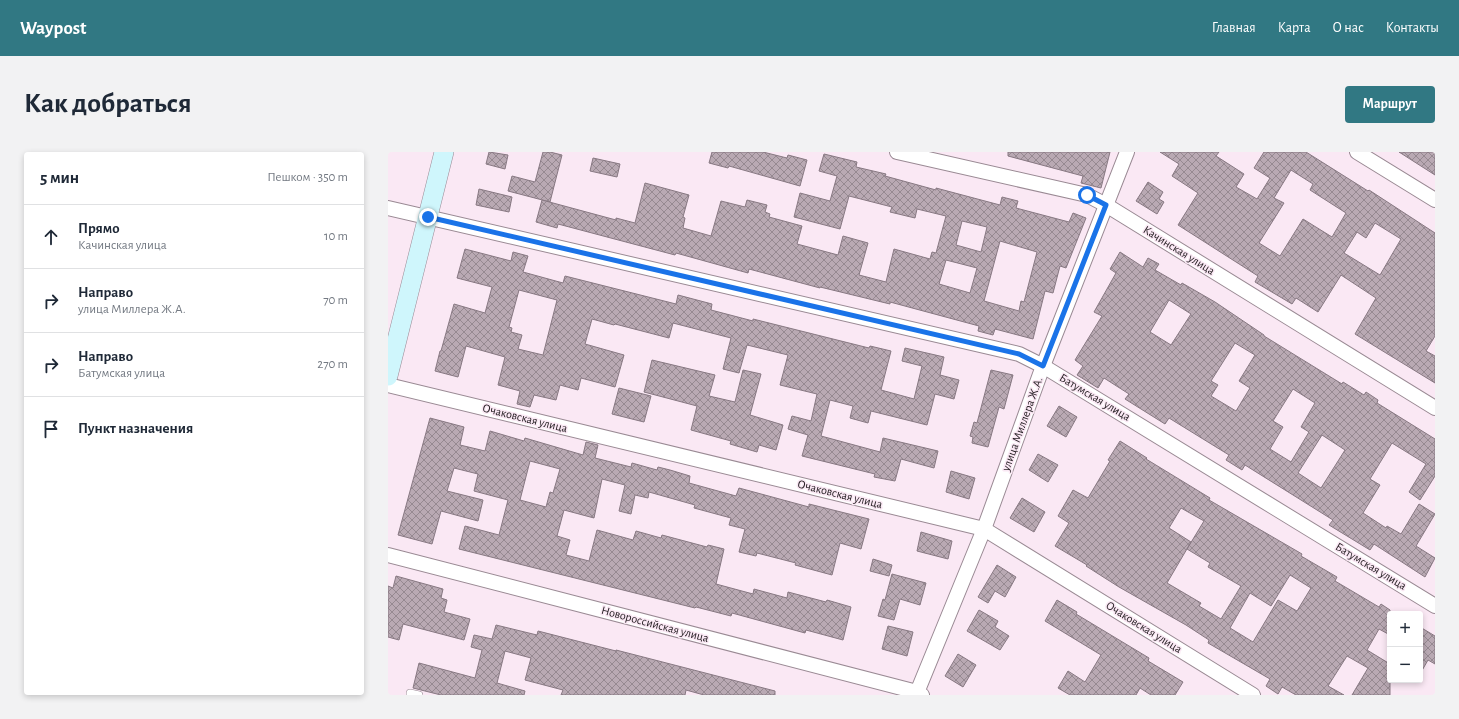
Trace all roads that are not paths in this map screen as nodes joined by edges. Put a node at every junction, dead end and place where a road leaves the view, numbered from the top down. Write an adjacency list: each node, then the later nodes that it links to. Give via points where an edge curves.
1 (444, 152): 8 (main road)
2 (897, 152): 6 (street, Качинская улица, via 1087,195)
3 (1127, 152): 6 (street, улица Миллера Ж.А.)
4 (1357, 152): 5 (street)
5 (1435, 200)
6 (1106, 205): 9 (street, улица Миллера Ж.А.); 12 (street, Качинская улица)
7 (388, 208): 8 (street, Батумская улица)
8 (428, 217): 9 (street, Батумская улица, via 1019,354); 10 (main road)
9 (1043, 366): 13 (street, улица Миллера Ж.А.); 15 (street, Батумская улица)
10 (388, 376)
11 (388, 385): 13 (street, Очаковская улица)
12 (1435, 408)
13 (984, 529): 16 (street, улица Миллера Ж.А.); 19 (street, Очаковская улица)
14 (388, 555): 16 (street, Новороссийская улица)
15 (1435, 606)
16 (919, 694)
17 (410, 695): 18 (lane)
18 (419, 695)
19 (1253, 695)

